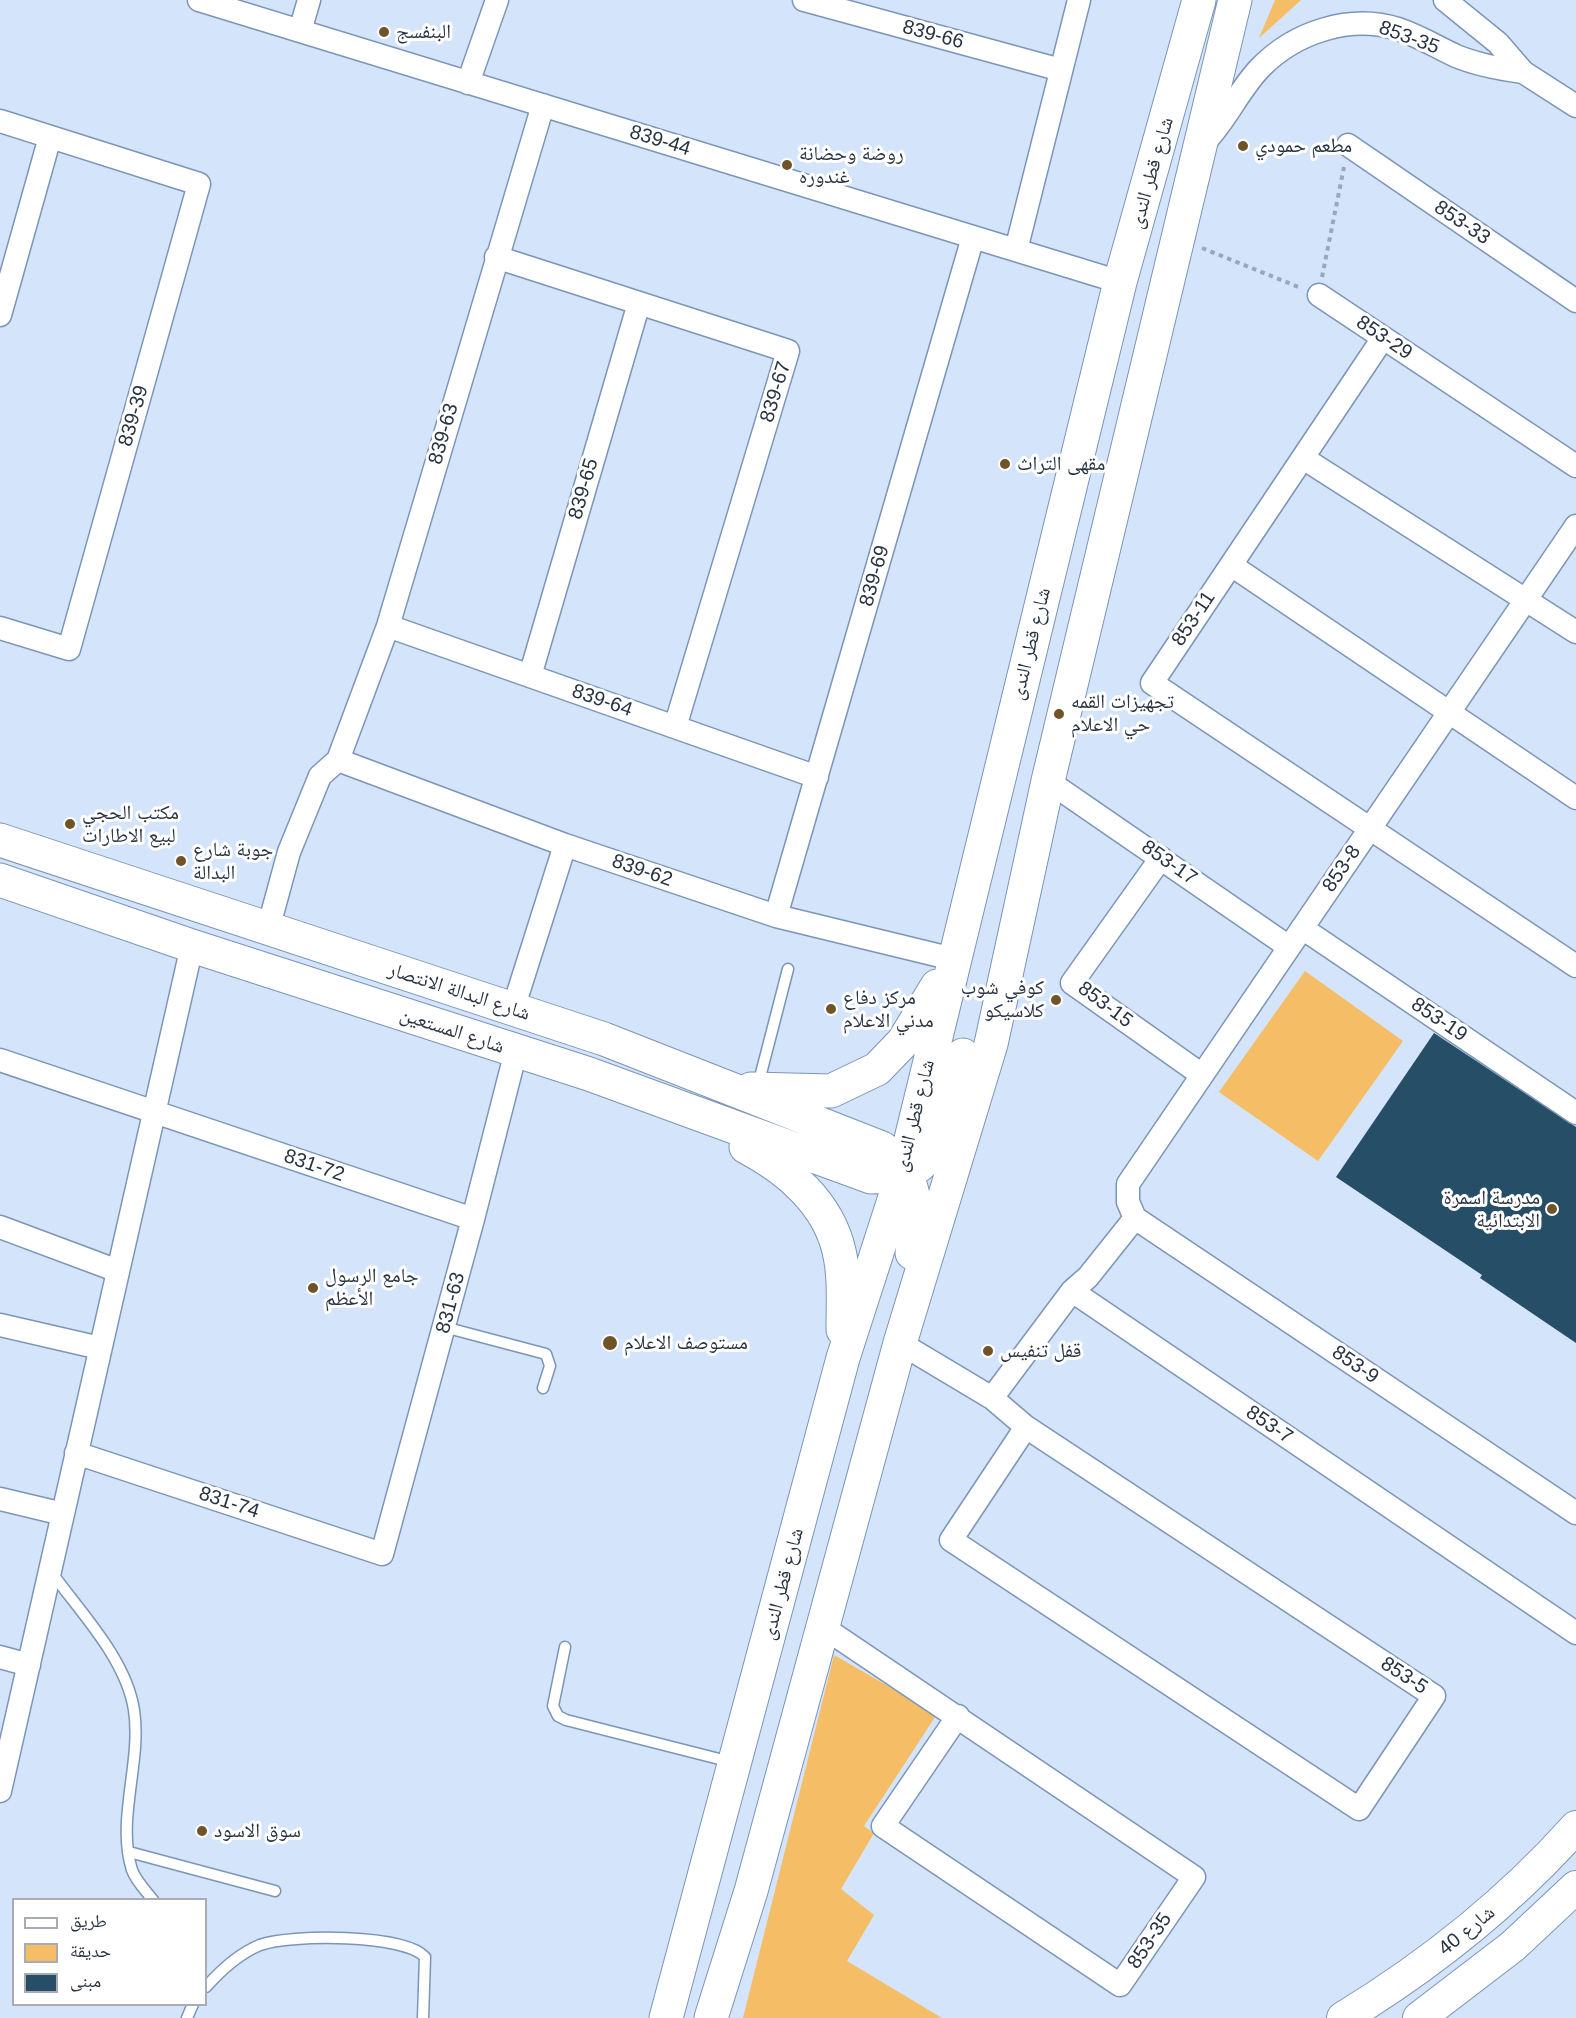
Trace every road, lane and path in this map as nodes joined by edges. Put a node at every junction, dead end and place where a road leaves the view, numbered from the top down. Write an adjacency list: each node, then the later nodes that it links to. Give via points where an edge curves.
1 (199, 0): 9 (street, 839-44)
2 (309, 0): 9 (street)
3 (497, 0): 12 (street)
4 (804, 0): 10 (street, 839-66)
5 (1079, 0): 10 (street)
6 (1199, 0): 15 (main road, شارع قطر الندى)
7 (1236, 0): 18 (main road, شارع قطر الندى)
8 (1445, 0): 11 (street, 853-35, via 1498,43)
9 (300, 31): 12 (street, 839-44)
10 (1061, 70): 23 (street)
11 (1523, 72): 14 (street, 853-35); 18 (street, 853-35, via 1473,62 1390,27 1365,23 1333,27 1302,38 1273,57 1254,75 1223,122)
12 (468, 82): 13 (street, 839-44)
13 (543, 105): 21 (street, 839-44); 24 (street, 839-63)
14 (1576, 106)
15 (1169, 111): 18 (main road, via 1182,123 1200,126); 20 (main road, شارع قطر الندى)
16 (0, 121): 17 (street)
17 (50, 137): 29 (street); 37 (street, 839-39, via 199,184 69,649)
18 (1201, 144): 20 (main road); 22 (main road, شارع قطر الندى)
19 (1348, 146): 26 (path); 27 (street, 853-33)
20 (1159, 150): 25 (main road, شارع قطر الندى)
21 (973, 237): 23 (street, 839-44); 43 (street, 839-69)
22 (1178, 238): 26 (path); 44 (main road, شارع قطر الندى)
23 (1016, 250): 25 (street, 839-44)
24 (496, 256): 28 (street, 839-67); 36 (street, 839-63)
25 (1120, 282): 56 (main road, شارع قطر الندى)
26 (1319, 295): 30 (street, 853-29)
27 (1576, 301)
28 (639, 303): 39 (street, 839-65); 41 (street, 839-67, via 788,351)
29 (0, 315)
30 (1383, 338): 31 (street, 853-11); 32 (street, 853-29)
31 (1303, 458): 34 (street, 853-11); 35 (street)
32 (1576, 465)
33 (1576, 526): 35 (street, 853-8)
34 (1231, 565): 40 (street); 46 (street, 853-11, via 1152,682)
35 (1526, 599): 38 (street); 40 (street, 853-8)
36 (388, 626): 39 (street, 839-64); 42 (street, 839-63)
37 (0, 628)
38 (1576, 632)
39 (530, 676): 41 (street, 839-64)
40 (1449, 713): 45 (street); 46 (street, 853-8)
41 (675, 727): 43 (street, 839-64)
42 (338, 759): 48 (street, 839-62); 53 (street, via 320,776 289,852)
43 (817, 777): 51 (street, 839-69)
44 (1048, 781): 49 (street, 853-17); 70 (main road, via 938,1139 919,1166); 78 (main road, شارع قطر الندى, via 991,1044)
45 (1576, 798)
46 (1371, 827): 52 (street, 853-8); 57 (street)
47 (0, 840): 53 (main road, شارع البدالة الانتصار)
48 (565, 845): 51 (street, 839-62); 59 (street)
49 (1161, 858): 55 (street, 853-17); 64 (street, 853-15, via 1071,983)
50 (0, 880): 54 (main road, شارع المستعين)
51 (776, 916): 56 (street, 839-62)
52 (1302, 928): 55 (street, 853-8); 69 (street, 853-19)
53 (268, 930): 59 (main road, شارع البدالة الانتصار)
54 (192, 946): 61 (main road, شارع المستعين); 68 (street)
55 (1289, 947): 64 (street, 853-8)
56 (953, 959): 66 (main road, via 903,1042 877,1070 831,1091); 70 (main road, شارع قطر الندى)
57 (1576, 966)
58 (788, 969): 66 (lane)
59 (513, 1009): 60 (main road, شارع البدالة الانتصار)
60 (604, 1039): 63 (main road); 65 (main road, شارع البدالة الانتصار)
61 (516, 1051): 63 (main road, شارع المستعين); 72 (street, 831-63)
62 (0, 1060): 68 (street, 831-72)
63 (589, 1074): 67 (main road, شارع المستعين)
64 (1202, 1075): 71 (street, 853-8, via 1128,1184 1128,1202)
65 (716, 1085): 66 (main road); 70 (main road, شارع البدالة الانتصار, via 882,1148 895,1158)
66 (757, 1090)
67 (645, 1095): 70 (main road, شارع المستعين, via 871,1177); 80 (main road, via 777,1164 826,1214 839,1252)
68 (154, 1112): 72 (street, 831-72); 74 (street)
69 (1576, 1113)
70 (903, 1172): 78 (main road, شارع البدالة الانتصار, via 917,1212); 80 (main road, شارع قطر الندى)
71 (1134, 1218): 75 (street, via 1088,1277); 86 (street, 853-9)
72 (473, 1220): 77 (street, 831-63)
73 (0, 1227): 74 (street)
74 (118, 1271): 79 (street)
75 (1072, 1291): 82 (street); 91 (street, 853-7)
76 (0, 1325): 79 (street)
77 (444, 1327): 81 (lane, via 546,1353 550,1366); 88 (street, 831-63)
78 (900, 1343): 82 (street); 90 (main road, شارع قطر الندى)
79 (100, 1348): 84 (street)
80 (843, 1358): 96 (main road, شارع قطر الندى)
81 (543, 1388)
82 (992, 1398): 83 (street)
83 (1026, 1427): 83 (street, 853-5, via 951,1540 1359,1809 1434,1696)
84 (76, 1453): 87 (street); 88 (street, 831-74)
85 (0, 1499): 87 (street)
86 (1576, 1513)
87 (63, 1514): 89 (street)
88 (382, 1554)
89 (50, 1570): 94 (street); 99 (lane, via 110,1653 134,1708 137,1749 128,1817)
90 (823, 1627): 95 (street, 853-35); 107 (main road, شارع قطر الندى)
91 (1576, 1633)
92 (565, 1647): 96 (lane, via 553,1706 558,1716)
93 (0, 1658): 94 (street)
94 (29, 1665): 97 (street)
95 (958, 1716): 95 (street, 853-35, via 883,1826 1120,1985 1194,1877)
96 (734, 1763): 104 (main road, شارع قطر الندى)
97 (0, 1791)
98 (1576, 1827): 108 (main road, شارع 40, via 1528,1878 1461,1937 1390,1989)
99 (129, 1852): 101 (lane); 102 (lane, via 132,1871)
100 (1576, 1887): 109 (main road, شارع 40, via 1513,1946)
101 (275, 1891)
102 (152, 1898)
103 (207, 1985): 105 (lane, via 224,1966 261,1945 315,1937 404,1944 418,1949 425,1957)
104 (669, 2005): 106 (street)
105 (423, 2018)
106 (652, 2018)
107 (711, 2018)
108 (1342, 2018)
109 (1419, 2018)

